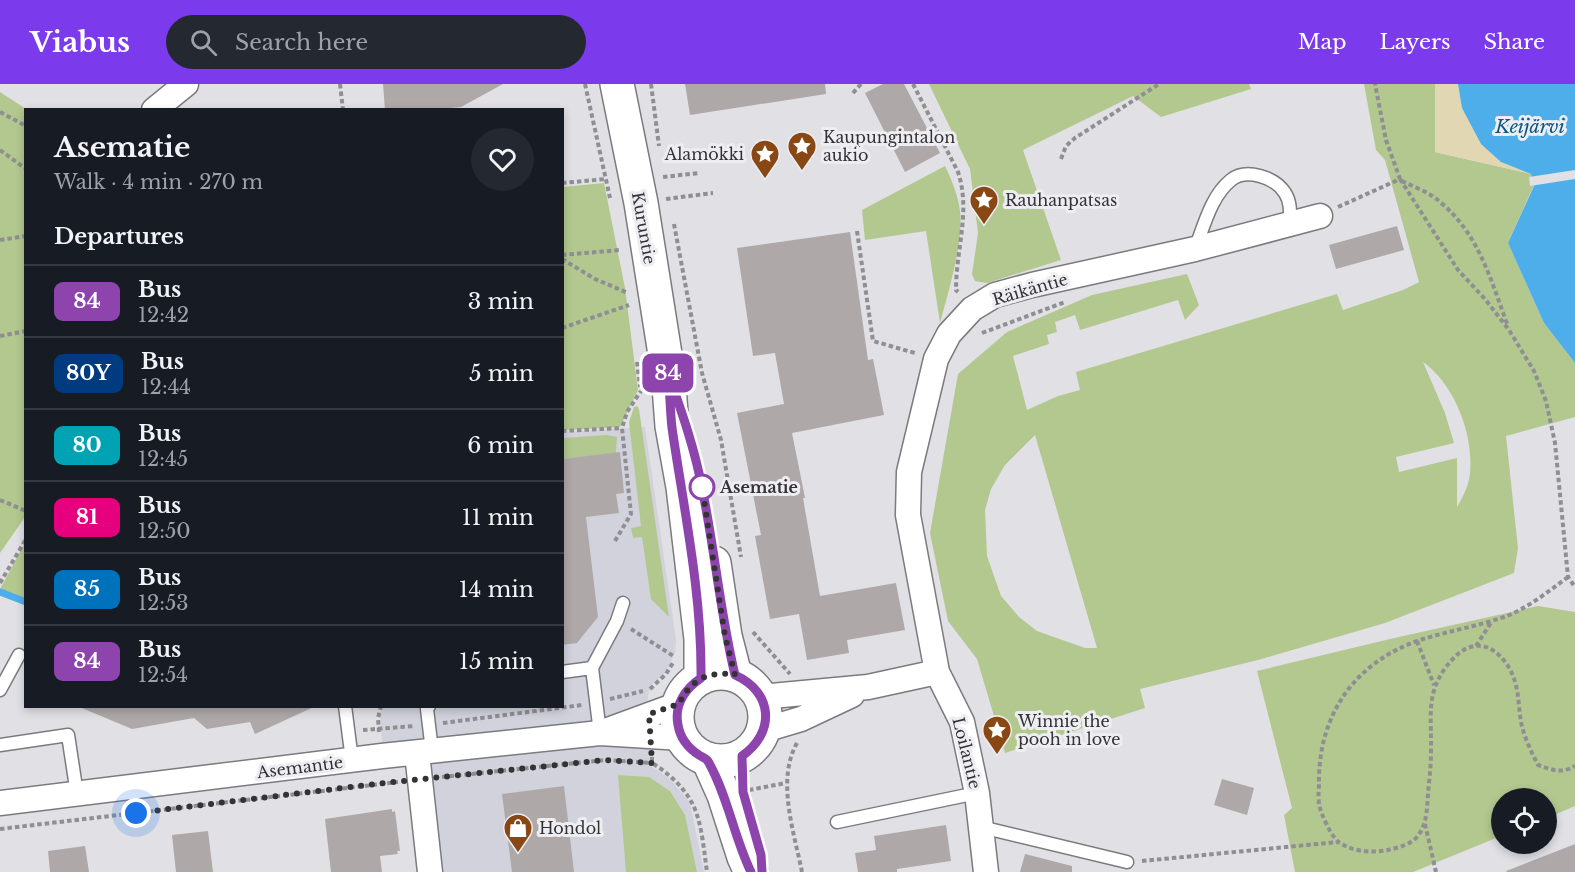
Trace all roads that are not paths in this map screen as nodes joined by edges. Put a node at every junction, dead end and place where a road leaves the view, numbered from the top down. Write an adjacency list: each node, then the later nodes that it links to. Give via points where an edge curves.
1 (186, 84): 3 (street)
2 (617, 84): 7 (main road, Kuruntie, via 641,202)
3 (156, 108)
4 (1320, 216): 5 (street, Räikäntie)
5 (1290, 224): 6 (street, Räikäntie); 6 (lane, via 1290,206 1284,191 1270,180 1252,174 1233,178 1218,195)
6 (1195, 249): 12 (street, Räikäntie, via 995,295 972,309 949,334 936,359 909,472 908,515)
7 (668, 373): 13 (main road, Kuruntie, via 702,487 725,636); 14 (main road, Kuruntie, via 701,639)
8 (623, 603): 10 (lane)
9 (19, 655): 16 (lane)
10 (592, 668): 11 (lane); 22 (lane)
11 (564, 672)
12 (938, 672): 15 (street); 28 (street, Loilantie, via 962,722)
13 (735, 675): 14 (main road, via 712,674); 17 (main road, via 754,687)
14 (701, 678): 20 (main road, via 684,693)
15 (868, 687): 17 (street); 21 (street, via 801,719)
16 (0, 690)
17 (761, 697): 21 (main road)
18 (345, 708): 27 (lane)
19 (428, 708): 24 (lane)
20 (665, 723): 22 (street, Asemantie); 26 (main road)
21 (764, 730): 25 (main road, via 759,741)
22 (600, 733): 24 (street, Asemantie)
23 (0, 746): 29 (lane, via 68,735)
24 (425, 752): 27 (street, Asemantie); 34 (street, via 420,780)
25 (742, 756): 26 (main road, via 720,761); 36 (main road, via 743,792)
26 (708, 759): 35 (main road)
27 (352, 760): 29 (street, Asemantie)
28 (977, 793): 31 (lane); 32 (street, Loilantie)
29 (77, 794): 30 (street, Asemantie)
30 (0, 803)
31 (837, 822)
32 (981, 827): 33 (lane); 37 (street, Loilantie)
33 (1127, 862)
34 (430, 872)
35 (751, 872)
36 (762, 872)
37 (986, 872)

